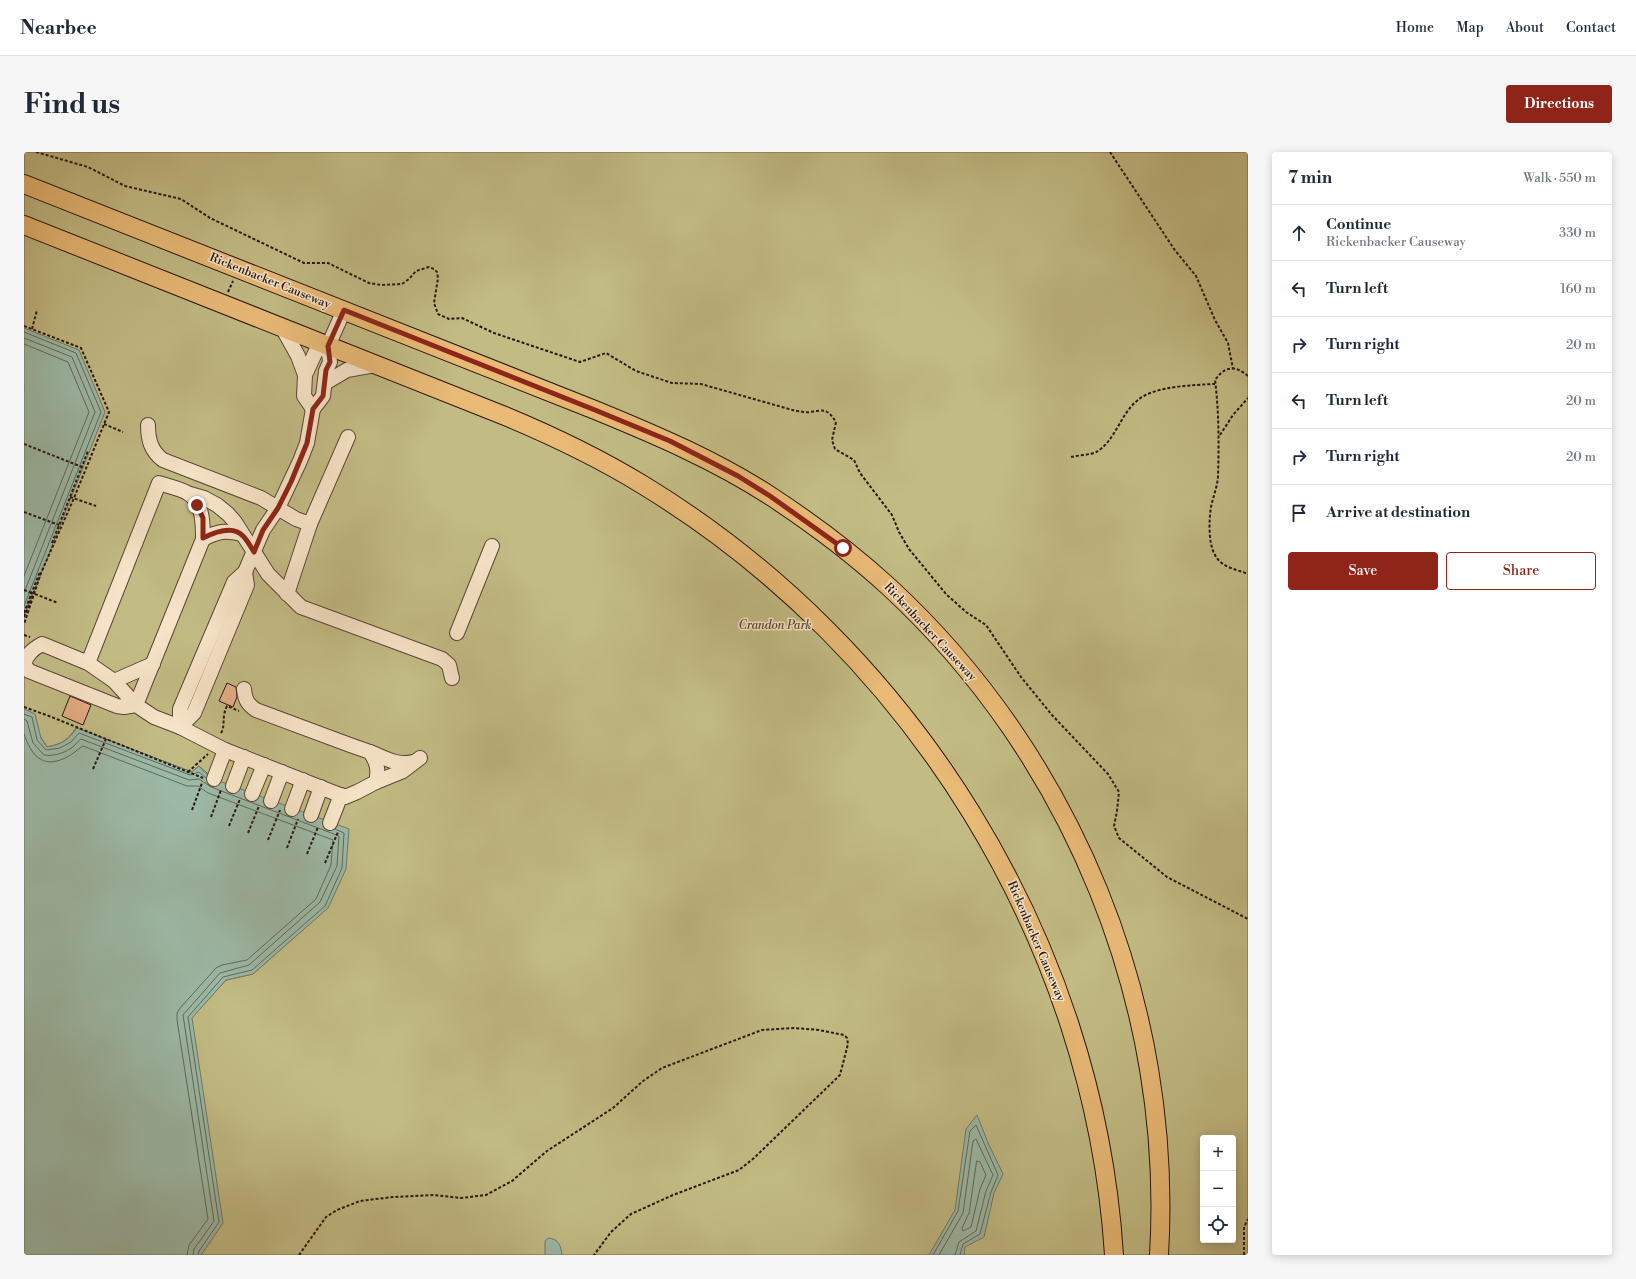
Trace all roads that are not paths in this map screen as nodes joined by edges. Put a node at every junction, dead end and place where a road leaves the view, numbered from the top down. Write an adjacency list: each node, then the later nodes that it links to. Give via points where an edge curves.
1 (24, 185): 3 (main road, Rickenbacker Causeway)
2 (24, 225): 4 (main road, Rickenbacker Causeway)
3 (344, 310): 5 (lane); 41 (main road, Rickenbacker Causeway, via 670,441 738,476 843,548 890,588 948,648 996,706 1045,780 1085,857 1115,933 1134,997 1152,1083 1160,1169)
4 (283, 329): 5 (main road, Rickenbacker Causeway); 7 (lane)
5 (328, 346): 6 (main road, Rickenbacker Causeway); 7 (lane, via 316,351); 8 (lane, via 330,362 326,370)
6 (375, 365): 8 (lane, via 347,370); 40 (main road, Rickenbacker Causeway, via 506,416 569,444 632,478 745,556 804,607 864,667 934,756 976,818 1015,889 1046,959 1072,1030 1092,1106 1106,1184)
7 (305, 375): 9 (lane, via 304,396)
8 (325, 383): 9 (lane, via 323,396)
9 (313, 409): 13 (lane, via 307,443)
10 (148, 425): 13 (lane, via 151,447 163,460 261,498)
11 (348, 437): 14 (lane)
12 (190, 494): 15 (lane, via 217,505 235,522); 16 (lane, via 203,518); 21 (lane, via 159,483)
13 (278, 508): 14 (lane); 18 (lane, via 263,530)
14 (310, 524): 19 (lane)
15 (242, 534): 16 (lane, via 228,531); 18 (lane)
16 (203, 538): 22 (lane)
17 (492, 546): 20 (lane)
18 (257, 556): 19 (lane, via 268,574); 27 (lane, via 234,582 180,709)
19 (287, 594): 23 (lane, via 301,607 442,659 449,665)
20 (457, 633)
21 (88, 664): 24 (lane); 26 (lane, via 42,644 32,650 24,664 29,671 116,706)
22 (153, 664): 24 (lane); 26 (lane)
23 (452, 678)
24 (114, 681): 26 (lane)
25 (244, 689): 29 (lane, via 245,698 256,710)
26 (136, 705): 27 (lane, via 154,717)
27 (180, 727): 28 (lane)
28 (220, 747): 30 (lane); 33 (lane)
29 (370, 752): 35 (lane, via 377,764); 35 (lane, via 405,764 420,758 403,771)
30 (244, 757): 31 (lane); 36 (lane)
31 (264, 765): 32 (lane); 39 (lane)
32 (282, 772): 34 (lane); 39 (lane)
33 (209, 779)
34 (303, 780): 37 (lane); 39 (lane)
35 (376, 782): 38 (lane, via 345,797)
36 (233, 786)
37 (321, 787): 38 (lane); 38 (lane, via 325,822)
38 (341, 795)
39 (272, 802)
40 (1114, 1255)
41 (1159, 1255)

